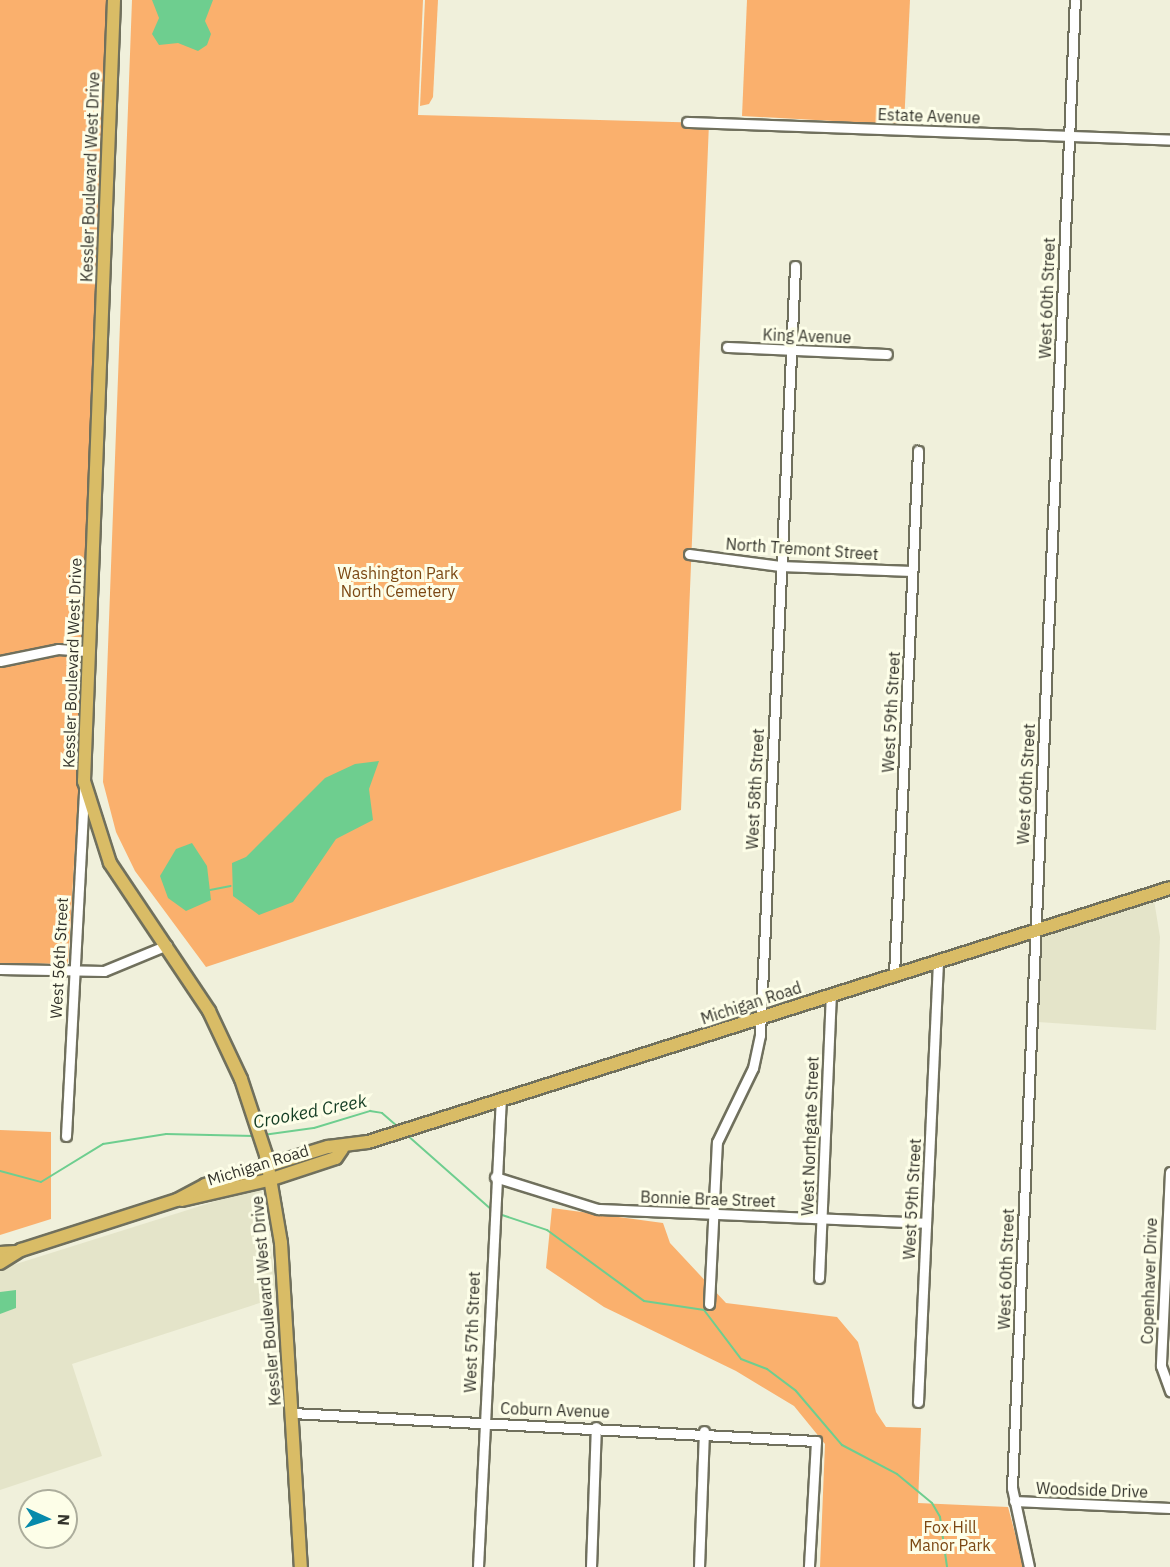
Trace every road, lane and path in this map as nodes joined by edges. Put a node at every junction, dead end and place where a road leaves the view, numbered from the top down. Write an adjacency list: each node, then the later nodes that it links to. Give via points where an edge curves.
1 (114, 0): 14 (main road, Kessler Boulevard West Drive)
2 (1075, 0): 4 (street, West 60th Street)
3 (687, 122): 4 (street, Estate Avenue)
4 (1069, 136): 5 (street, Estate Avenue); 18 (street, West 60th Street)
5 (1170, 141)
6 (795, 266): 8 (street, West 58th Street)
7 (727, 348): 8 (street, King Avenue)
8 (790, 350): 9 (street, King Avenue); 12 (street, West 58th Street)
9 (887, 354)
10 (918, 451): 13 (street, West 59th Street)
11 (689, 554): 12 (street, North Tremont Street)
12 (780, 566): 13 (street, North Tremont Street); 25 (street, West 58th Street)
13 (912, 572): 23 (street, West 59th Street)
14 (87, 651): 15 (street, via 14,655); 16 (main road, Kessler Boulevard West Drive)
15 (0, 661)
16 (84, 781): 19 (main road, Kessler Boulevard West Drive, via 110,863); 22 (street, West 56th Street)
17 (1170, 888): 18 (main road, Michigan Road)
18 (1034, 930): 20 (main road, Michigan Road); 46 (street, West 60th Street)
19 (168, 945): 22 (street, via 124,967); 28 (main road, Kessler Boulevard West Drive, via 220,1032)
20 (938, 960): 23 (main road, Michigan Road); 33 (street, West 59th Street)
21 (0, 969): 22 (street)
22 (74, 972): 27 (street, West 56th Street)
23 (894, 975): 24 (main road, Michigan Road)
24 (831, 995): 25 (main road, Michigan Road); 32 (street, West Northgate Street)
25 (760, 1018): 26 (main road, Michigan Road); 31 (street, West 58th Street, via 753,1068 719,1135)
26 (501, 1099): 28 (main road, Michigan Road, via 342,1149 328,1147); 30 (street, West 57th Street)
27 (66, 1136)
28 (271, 1172): 35 (main road, Michigan Road, via 205,1185 177,1200); 42 (main road, Kessler Boulevard West Drive)
29 (1170, 1172): 38 (street, Copenhaver Drive)
30 (494, 1181): 31 (street, Bonnie Brae Street, via 586,1208); 43 (street, West 57th Street)
31 (714, 1214): 32 (street, Bonnie Brae Street); 39 (street, West 58th Street)
32 (821, 1218): 33 (street, Bonnie Brae Street); 37 (street, West Northgate Street)
33 (926, 1223): 41 (street, West 59th Street)
34 (0, 1252): 35 (main road, Michigan Road)
35 (16, 1252): 36 (main road, Michigan Road)
36 (0, 1263)
37 (819, 1278)
38 (1167, 1296): 40 (street, Copenhaver Drive, via 1161,1373)
39 (710, 1304)
40 (1170, 1390)
41 (918, 1402)
42 (292, 1413): 43 (street, Coburn Avenue); 48 (main road, Kessler Boulevard West Drive)
43 (484, 1421): 44 (street, Coburn Avenue); 49 (street, West 57th Street)
44 (596, 1427): 45 (street, Coburn Avenue); 50 (street)
45 (704, 1431): 51 (street); 52 (street, Coburn Avenue, via 816,1441)
46 (1014, 1501): 47 (street, Woodside Drive); 53 (street, West 60th Street)
47 (1170, 1508)
48 (301, 1567)
49 (478, 1567)
50 (591, 1567)
51 (699, 1567)
52 (809, 1567)
53 (1029, 1567)

